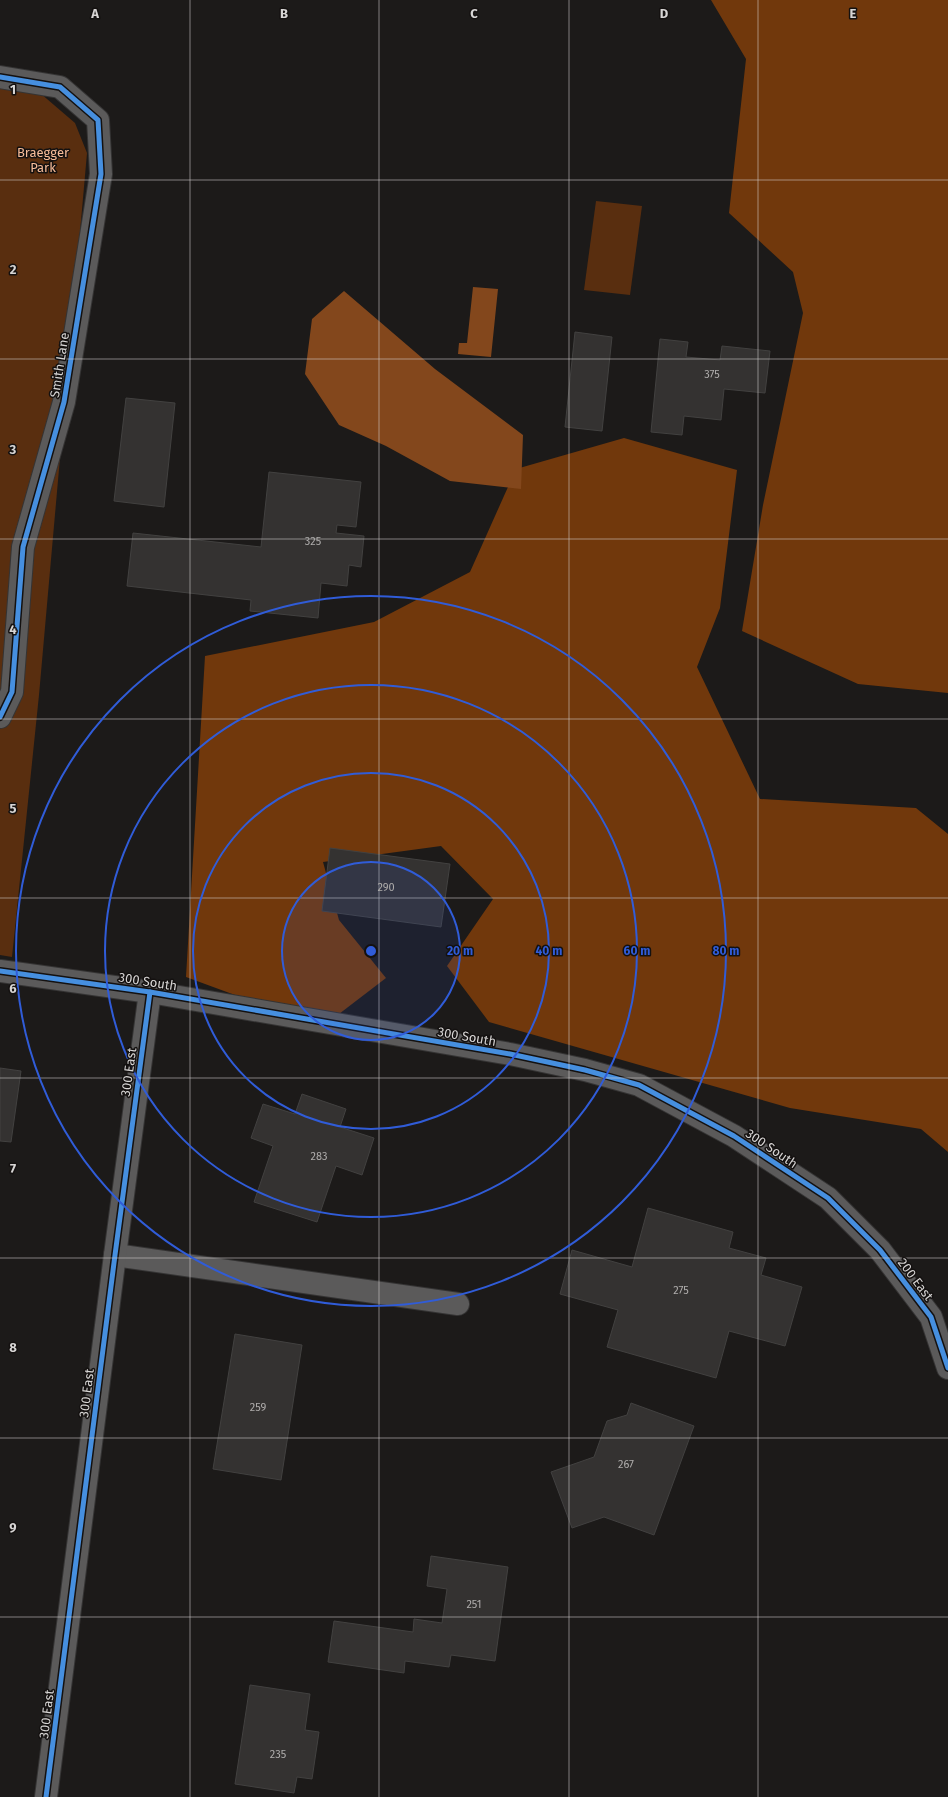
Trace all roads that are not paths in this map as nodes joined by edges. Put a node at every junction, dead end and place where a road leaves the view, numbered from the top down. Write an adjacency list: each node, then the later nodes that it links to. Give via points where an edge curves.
1 (0, 77): 2 (street, Smith Lane, via 60,87 98,120 101,174 64,402 23,547 12,692)
2 (0, 717)
3 (0, 971): 4 (street, 300 South)
4 (150, 992): 5 (street, 300 South, via 510,1054 585,1070 638,1085 734,1136 828,1198); 6 (street, 300 East)
5 (880, 1250): 8 (street, 200 East, via 931,1318)
6 (115, 1254): 7 (street); 9 (street, 300 East)
7 (458, 1304)
8 (948, 1368)
9 (46, 1797)

